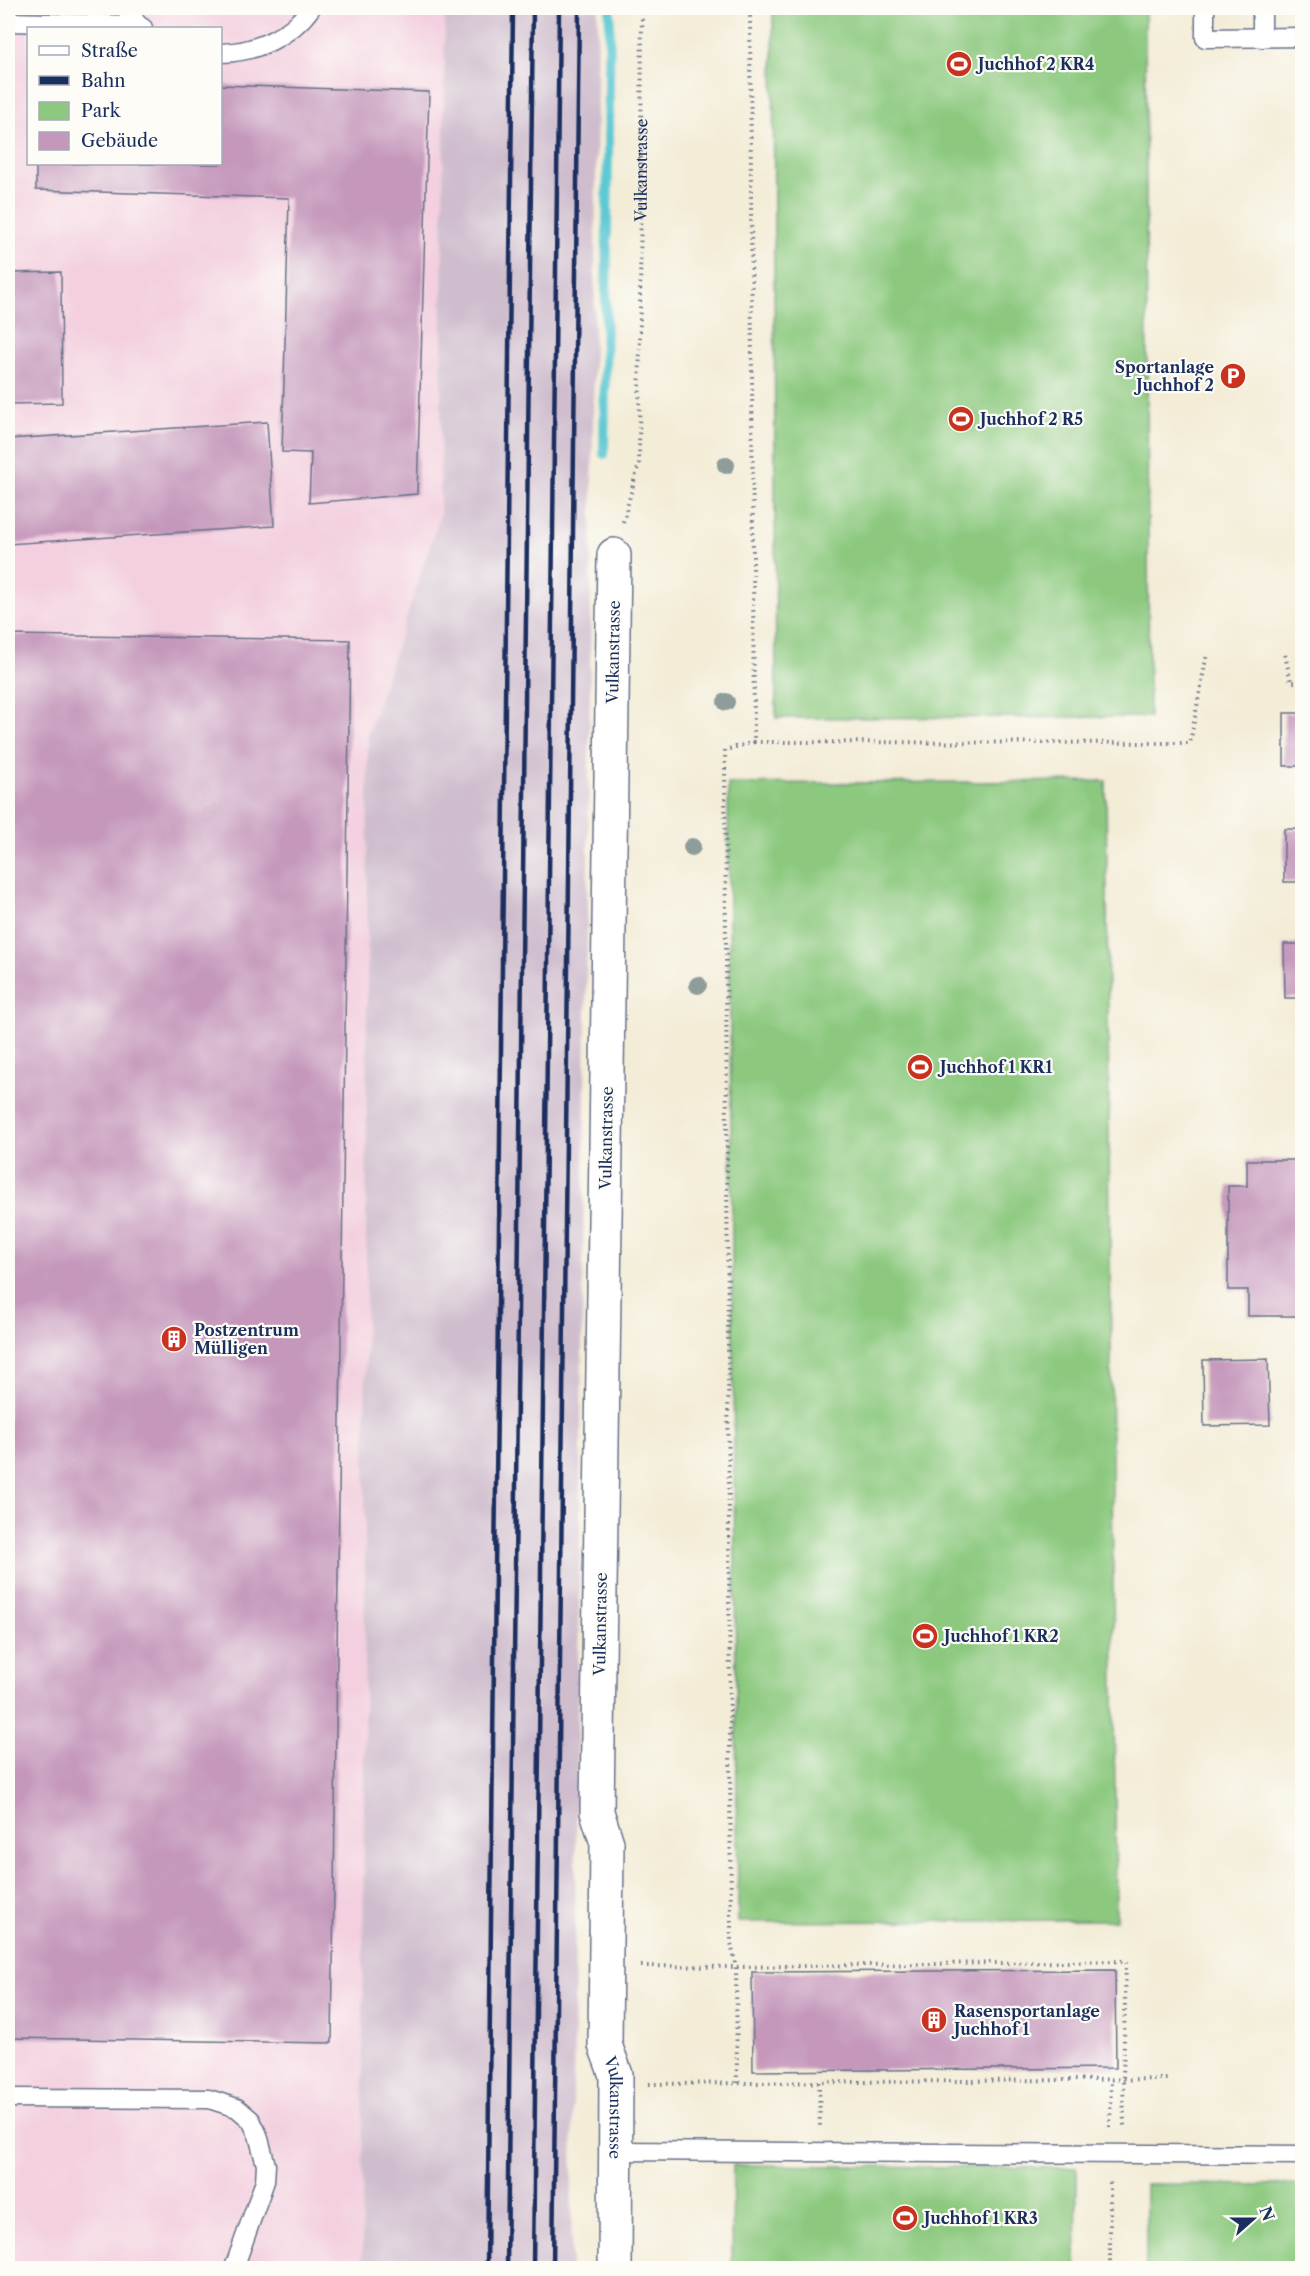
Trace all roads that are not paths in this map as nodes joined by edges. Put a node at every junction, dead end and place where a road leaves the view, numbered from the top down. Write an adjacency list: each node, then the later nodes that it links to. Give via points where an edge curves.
1 (126, 8): 6 (lane)
2 (311, 8): 9 (lane, via 286,32 259,47)
3 (1205, 8): 8 (lane, via 1205,38)
4 (1262, 8): 8 (lane)
5 (8, 22): 6 (lane)
6 (140, 27)
7 (1302, 37): 8 (lane)
8 (1262, 38)
9 (222, 53)
10 (614, 555): 12 (street, Vulkanstrasse, via 597,1812 608,1843 604,2045 616,2075)
11 (8, 2098): 14 (lane, via 208,2099 237,2108 251,2120 266,2165 265,2181)
12 (615, 2151): 13 (lane); 15 (street, Vulkanstrasse)
13 (1302, 2155)
14 (234, 2268)
15 (615, 2268)

